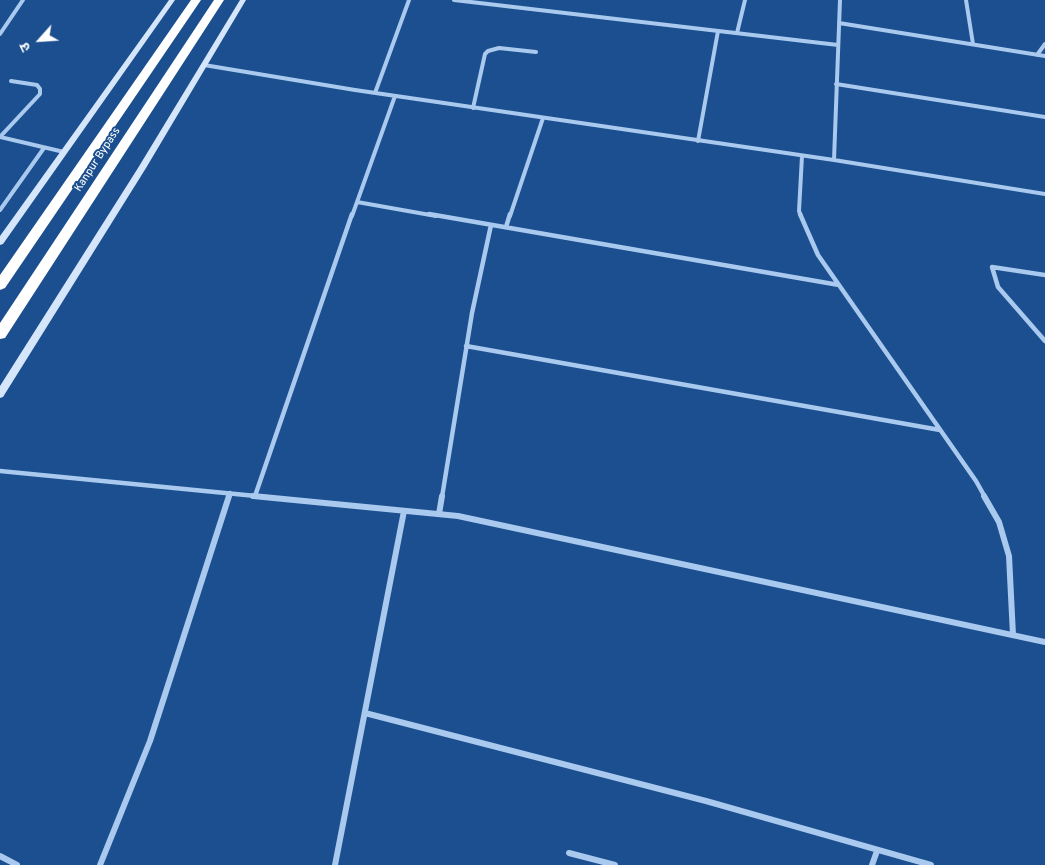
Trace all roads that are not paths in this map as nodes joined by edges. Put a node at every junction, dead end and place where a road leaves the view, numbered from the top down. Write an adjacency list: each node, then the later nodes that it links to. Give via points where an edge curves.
1 (23, 0): 14 (street)
2 (172, 0): 32 (main road)
3 (196, 0): 42 (highway, Kanpur Bypass)
4 (219, 0): 44 (highway, Kanpur Bypass)
5 (243, 0): 21 (main road)
6 (409, 0): 24 (street)
7 (454, 0): 12 (street)
8 (745, 0): 13 (street)
9 (840, 0): 11 (street)
10 (966, 0): 15 (street)
11 (839, 23): 15 (street); 17 (street)
12 (718, 31): 13 (street); 30 (street)
13 (737, 33): 17 (street)
14 (0, 34)
15 (973, 44): 19 (street)
16 (1045, 44): 19 (street)
17 (838, 45): 23 (street)
18 (536, 52): 26 (street, via 499,48 488,51)
19 (1037, 54): 20 (street)
20 (1045, 56)
21 (204, 65): 24 (street); 47 (main road)
22 (11, 81): 29 (street, via 38,86 40,94)
23 (836, 84): 27 (street); 34 (street)
24 (376, 93): 25 (street)
25 (395, 96): 26 (street); 36 (street)
26 (473, 108): 28 (street)
27 (1045, 117)
28 (543, 118): 30 (street); 39 (street)
29 (0, 137): 31 (street)
30 (698, 141): 33 (street)
31 (44, 148): 32 (street); 37 (street)
32 (64, 152): 40 (main road)
33 (802, 156): 34 (street); 43 (street, via 799,211 818,255)
34 (834, 160): 35 (street)
35 (1045, 194)
36 (357, 202): 38 (street); 51 (street)
37 (0, 210)
38 (491, 224): 39 (street); 46 (street)
39 (506, 227): 43 (street)
40 (0, 242)
41 (1045, 275): 45 (street, via 992,266 998,287)
42 (0, 285)
43 (839, 285): 48 (street)
44 (0, 334)
45 (1045, 341)
46 (466, 346): 48 (street); 53 (street)
47 (0, 394)
48 (940, 430): 54 (street, via 976,482 998,522 1009,556)
49 (0, 471): 50 (street)
50 (230, 494): 51 (street); 61 (street, via 150,742)
51 (255, 496): 52 (street)
52 (404, 511): 53 (street); 56 (street)
53 (440, 514): 54 (street)
54 (1013, 636): 55 (street)
55 (1045, 642)
56 (365, 713): 57 (street, via 706,801); 62 (street)
57 (877, 851): 64 (street); 65 (street)
58 (569, 853): 63 (street)
59 (0, 856): 60 (street)
60 (17, 865)
61 (100, 865)
62 (335, 865)
63 (616, 865)
64 (872, 865)
65 (931, 865)

